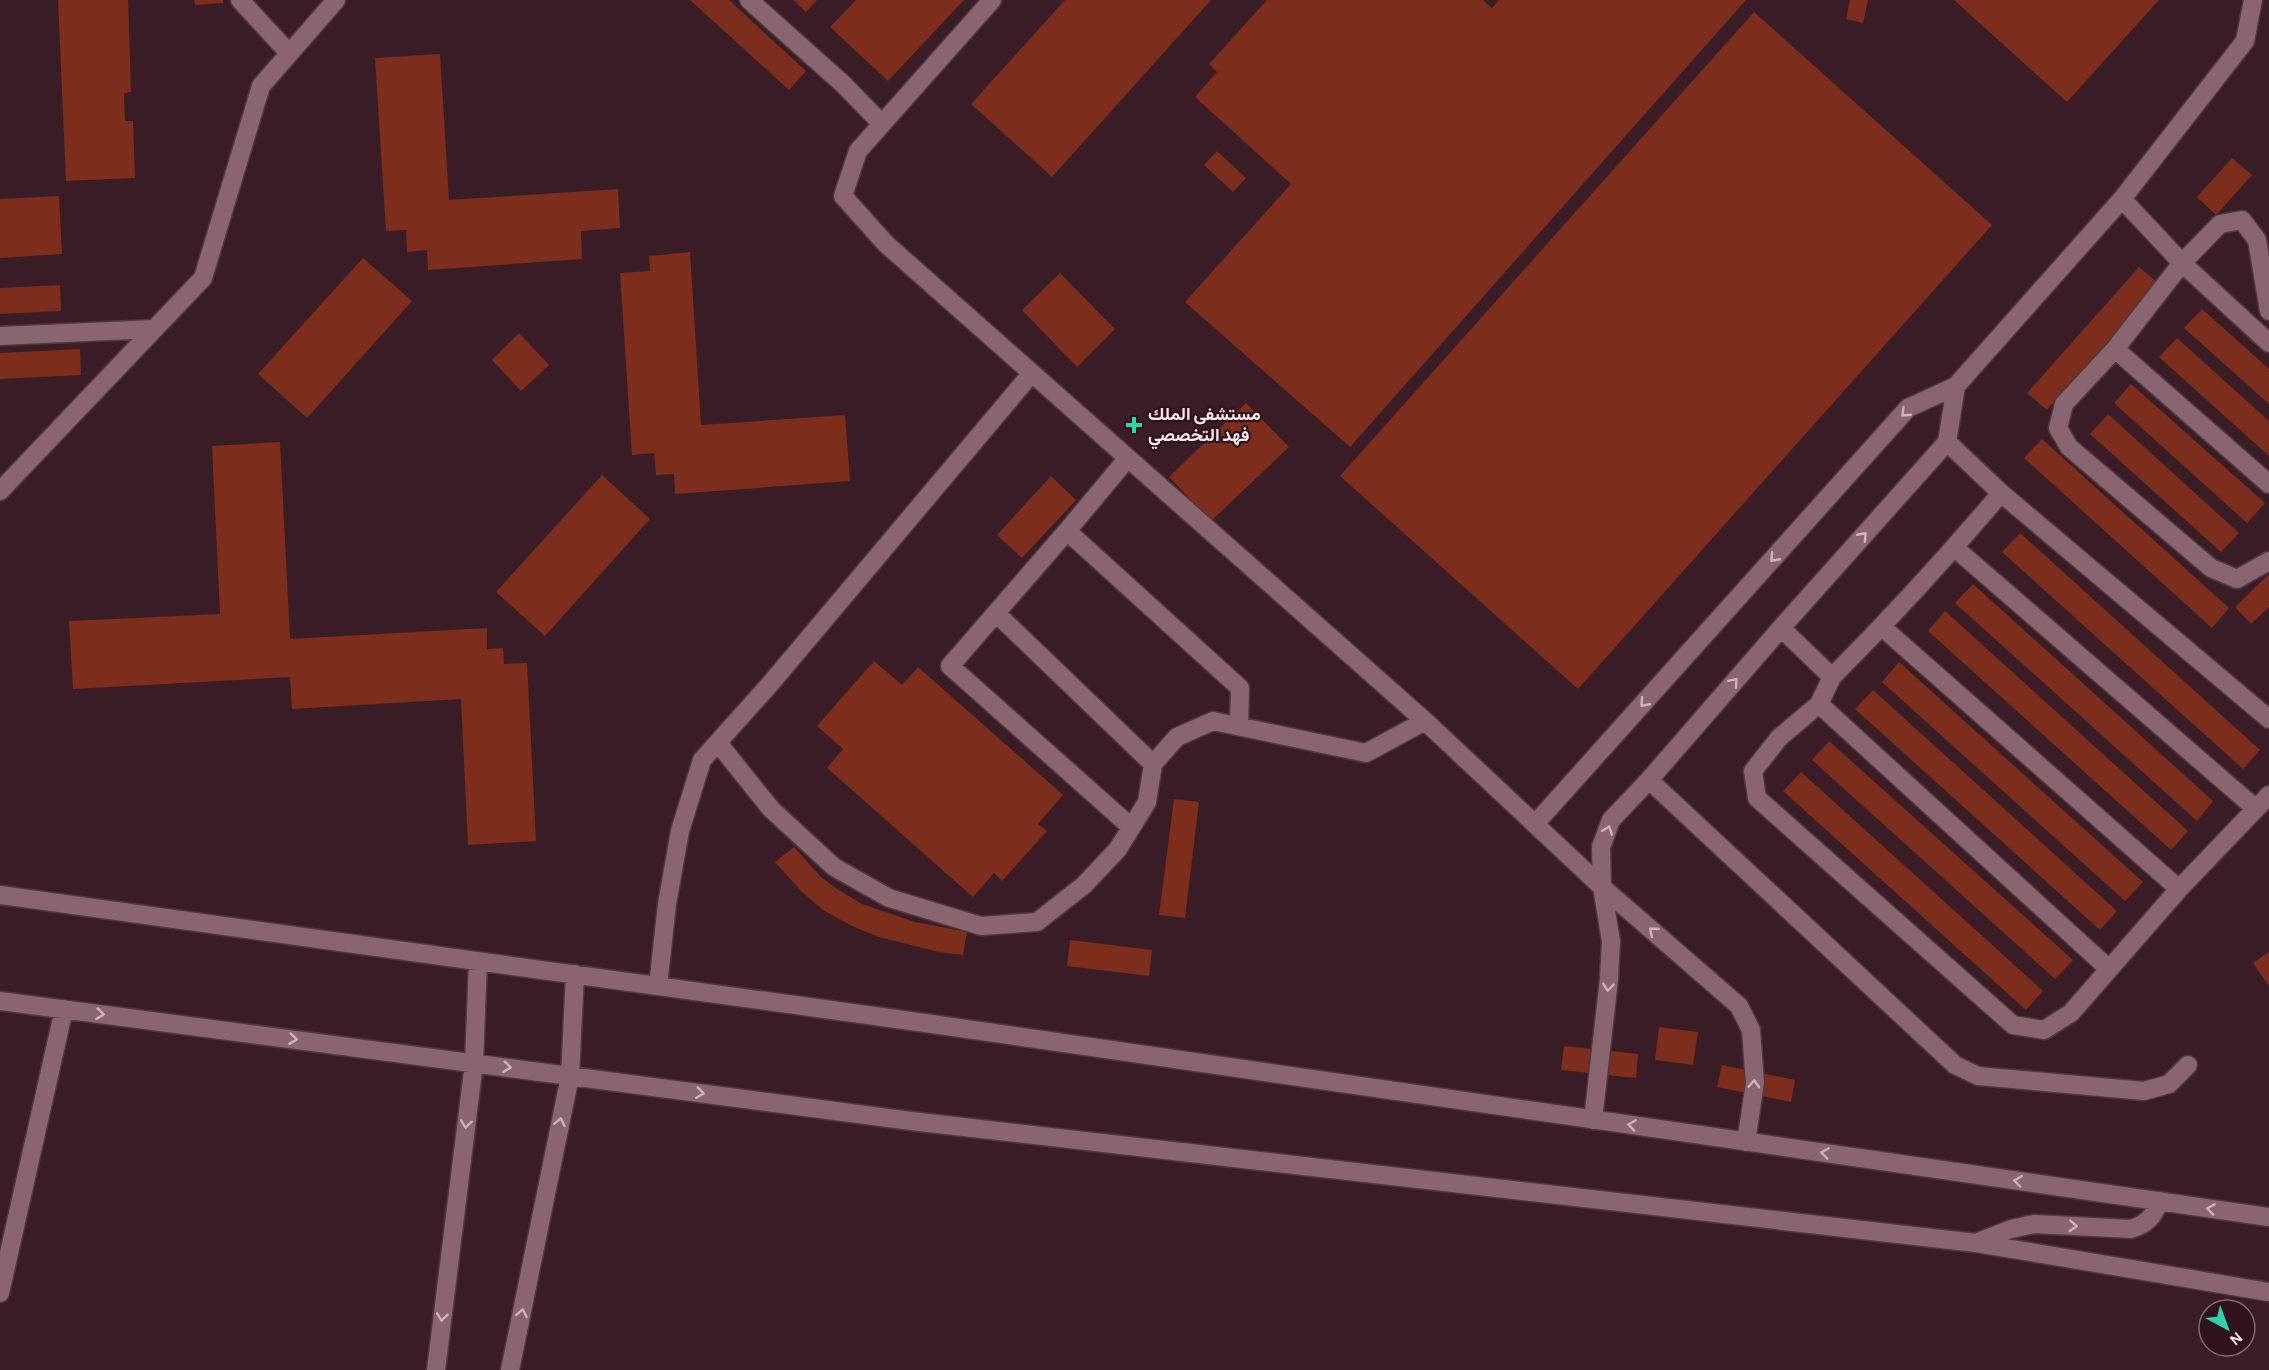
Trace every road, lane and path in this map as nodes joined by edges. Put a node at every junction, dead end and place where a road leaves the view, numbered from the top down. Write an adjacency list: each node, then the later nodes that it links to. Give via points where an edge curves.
1 (240, 0): 6 (street)
2 (336, 0): 6 (street)
3 (749, 0): 7 (street)
4 (992, 0): 7 (street)
5 (2253, 0): 8 (street, via 2245,41)
6 (289, 53): 11 (street, via 261,86 203,278)
7 (882, 124): 15 (street, via 858,151 843,196 885,244)
8 (2122, 200): 9 (street); 16 (street)
9 (2182, 263): 10 (street, via 2220,225 2242,220 2257,240); 13 (street); 14 (street)
10 (2269, 311)
11 (154, 329): 12 (street); 20 (street)
12 (0, 336)
13 (2269, 343)
14 (2115, 349): 19 (street); 24 (street, via 2064,404 2058,428 2069,447 2211,568 2236,579)
15 (1031, 374): 18 (street); 33 (street)
16 (1956, 386): 17 (street); 38 (street, one-way to 38, via 1908,408)
17 (1947, 442): 21 (street); 27 (street, one-way to 17)
18 (1127, 459): 22 (street); 31 (street)
19 (2269, 484)
20 (0, 491)
21 (2001, 493): 23 (street); 30 (street)
22 (1067, 531): 25 (street); 32 (street, via 1240,688)
23 (1955, 548): 26 (street); 37 (street)
24 (2269, 561)
25 (996, 613): 34 (street); 39 (street, via 950,666)
26 (1882, 627): 28 (street); 41 (street)
27 (1781, 628): 28 (street); 35 (street, one-way to 27)
28 (1832, 677): 29 (street)
29 (1819, 704): 44 (street); 44 (street, via 1779,738 1754,771 1757,798 2013,1025 2044,1030 2071,1013)
30 (2269, 720)
31 (1425, 721): 32 (street, via 1366,753); 38 (street)
32 (1239, 726): 34 (street, via 1213,721 1177,737)
33 (718, 743): 39 (street, via 771,809 834,867 889,898 981,926 1037,922 1084,885 1118,849); 46 (street, via 702,760 680,831)
34 (1153, 764): 39 (street, via 1147,802)
35 (1649, 780): 40 (street, one-way to 35, via 1601,848 1611,820); 50 (street, via 1955,1065 1978,1076 2144,1091 2169,1084)
36 (2269, 795): 37 (street)
37 (2255, 808): 41 (street)
38 (1535, 824): 40 (street)
39 (1131, 827)
40 (1602, 887): 52 (street, one-way to 52, via 1611,941); 53 (street, one-way to 40, via 1755,1083 1751,1030 1738,1006)
41 (2179, 889): 44 (street)
42 (0, 895): 43 (street)
43 (478, 961): 45 (street); 49 (street)
44 (2109, 969)
45 (575, 974): 46 (street); 51 (street)
46 (658, 986): 52 (street)
47 (0, 1001): 48 (street)
48 (64, 1009): 49 (street, one-way to 49); 58 (street)
49 (474, 1063): 51 (street, one-way to 51); 59 (street, one-way to 59)
50 (2188, 1065)
51 (570, 1076): 56 (street, one-way to 56, via 911,1121); 60 (street, one-way to 51)
52 (1593, 1120): 53 (street, one-way to 52)
53 (1746, 1142): 54 (street, one-way to 53)
54 (2160, 1201): 55 (street, one-way to 54); 56 (street, one-way to 54, via 2034,1224 2131,1229 2150,1220)
55 (2269, 1217)
56 (1976, 1243): 57 (street)
57 (2269, 1292)
58 (0, 1293)
59 (436, 1370)
60 (510, 1370)

